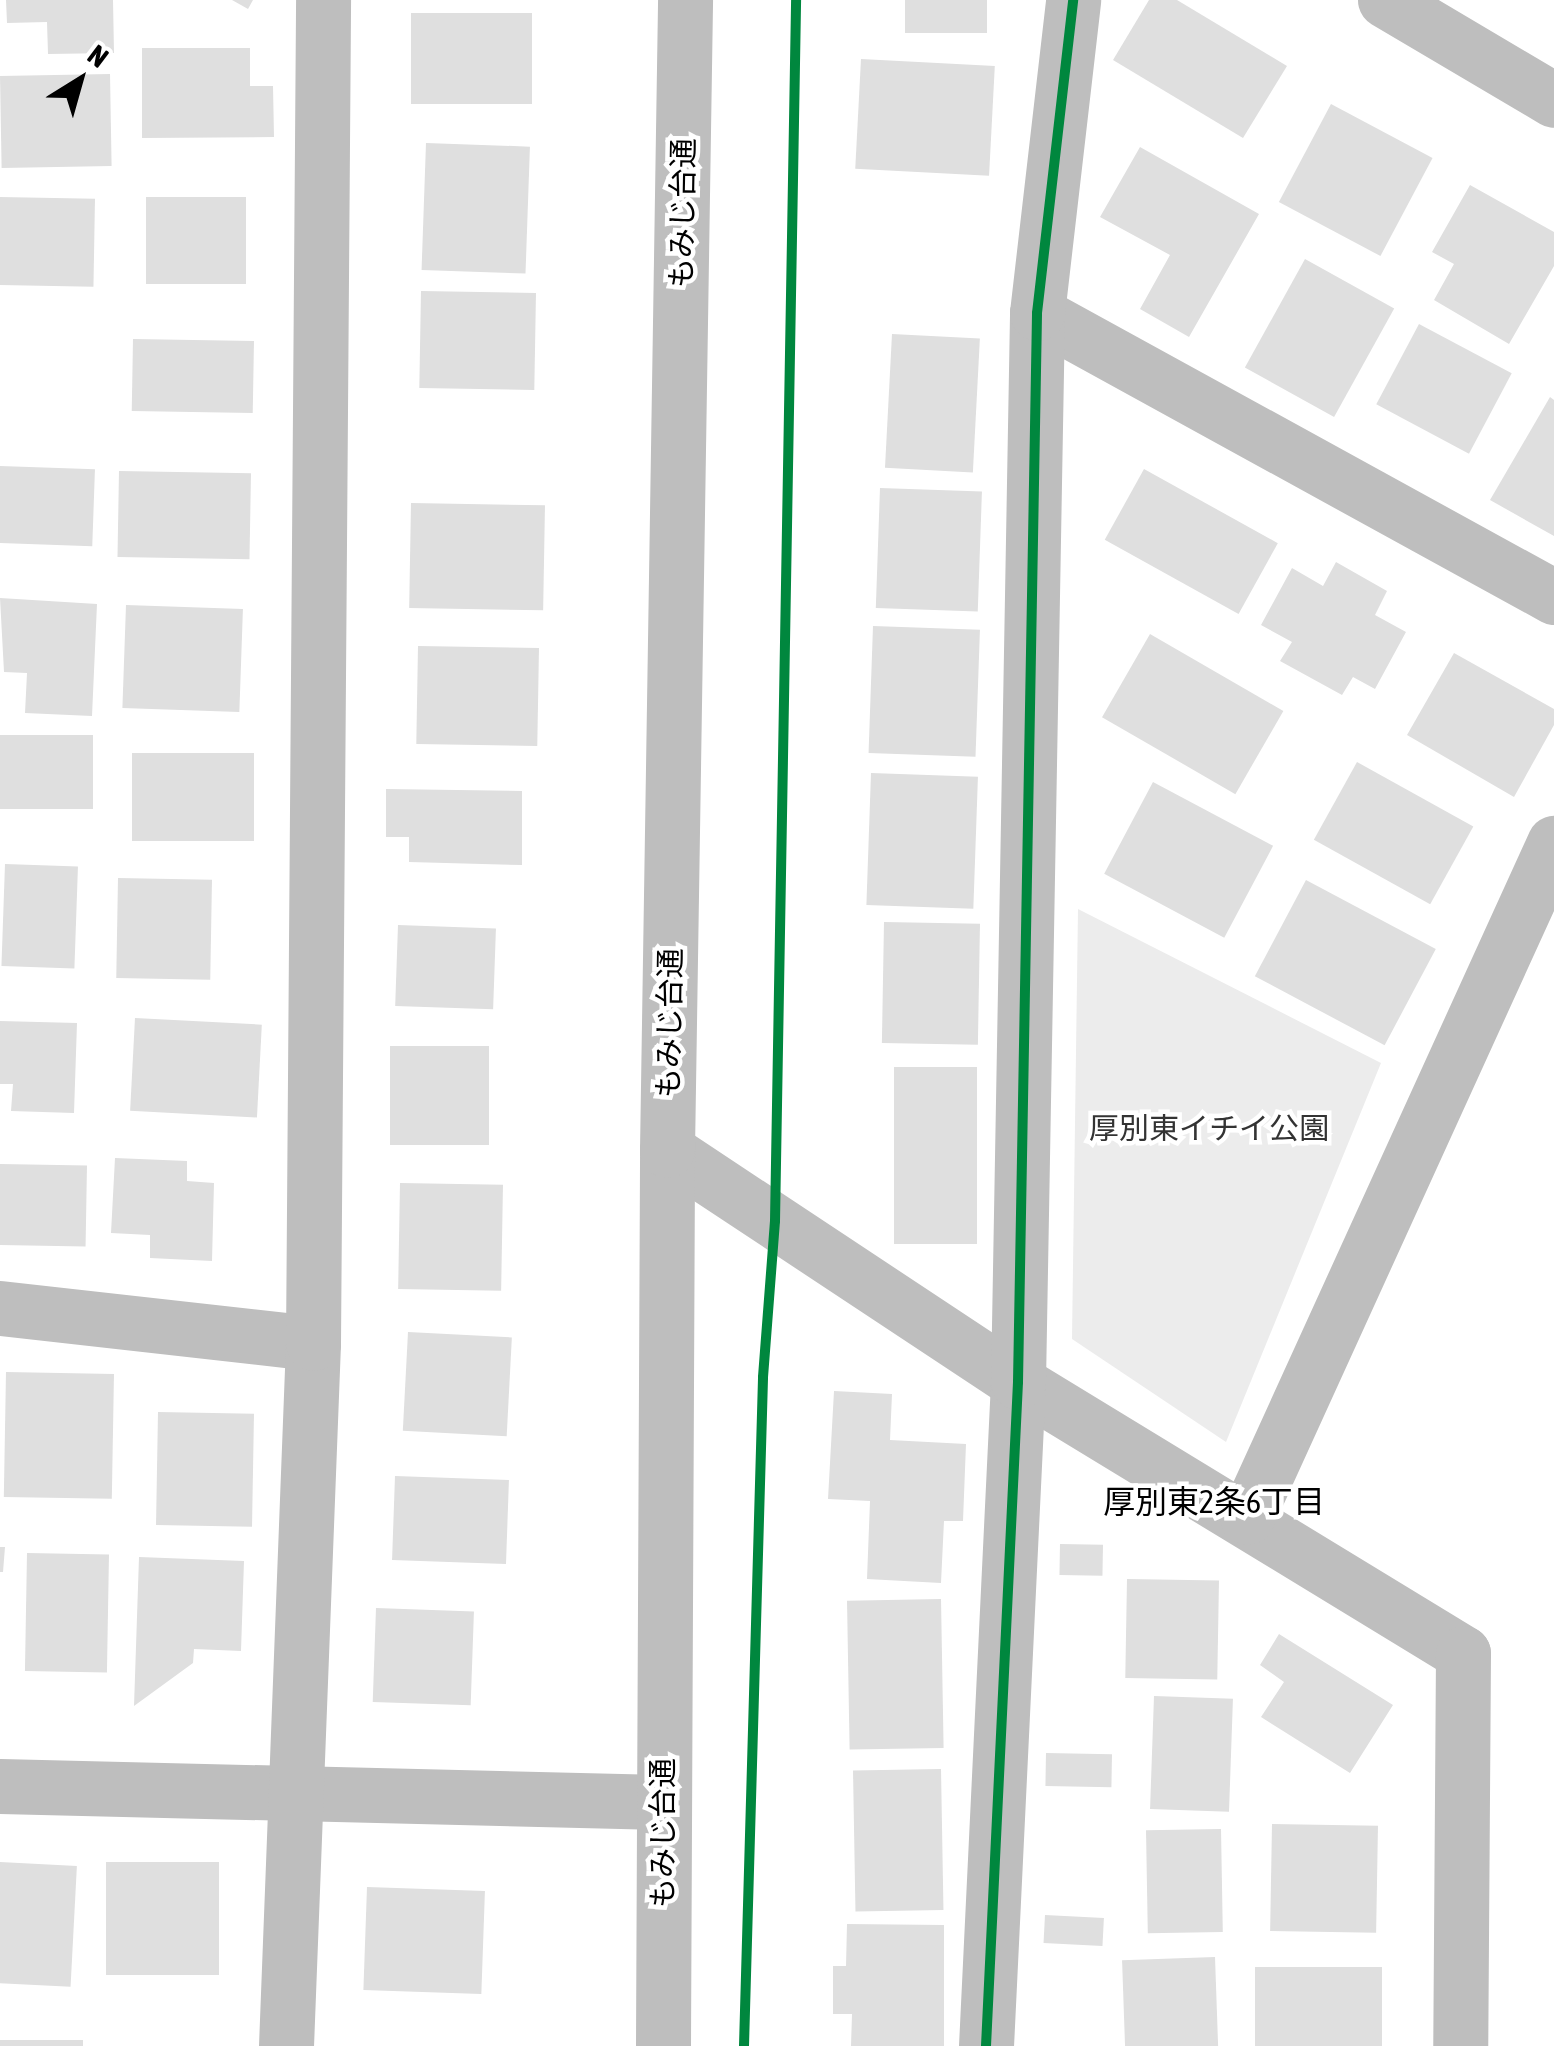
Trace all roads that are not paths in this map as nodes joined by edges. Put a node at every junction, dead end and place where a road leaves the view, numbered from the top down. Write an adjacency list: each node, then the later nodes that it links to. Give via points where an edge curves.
1 (323, 0): 11 (street)
2 (685, 0): 9 (street, もみじ台通)
3 (1073, 0): 6 (street)
4 (1385, 0): 5 (street)
5 (1554, 100)
6 (1037, 313): 7 (street); 12 (street)
7 (1554, 597)
8 (1554, 842): 13 (street)
9 (668, 1150): 12 (street); 16 (street, もみじ台通)
10 (0, 1308): 11 (street)
11 (313, 1344): 15 (street)
12 (1018, 1382): 13 (street); 19 (street, via 983,1994)
13 (1247, 1517): 20 (street, via 1463,1653)
14 (0, 1786): 15 (street)
15 (295, 1797): 16 (street); 17 (street)
16 (662, 1802): 18 (street, もみじ台通)
17 (286, 2046)
18 (663, 2046)
19 (986, 2046)
20 (1460, 2046)

